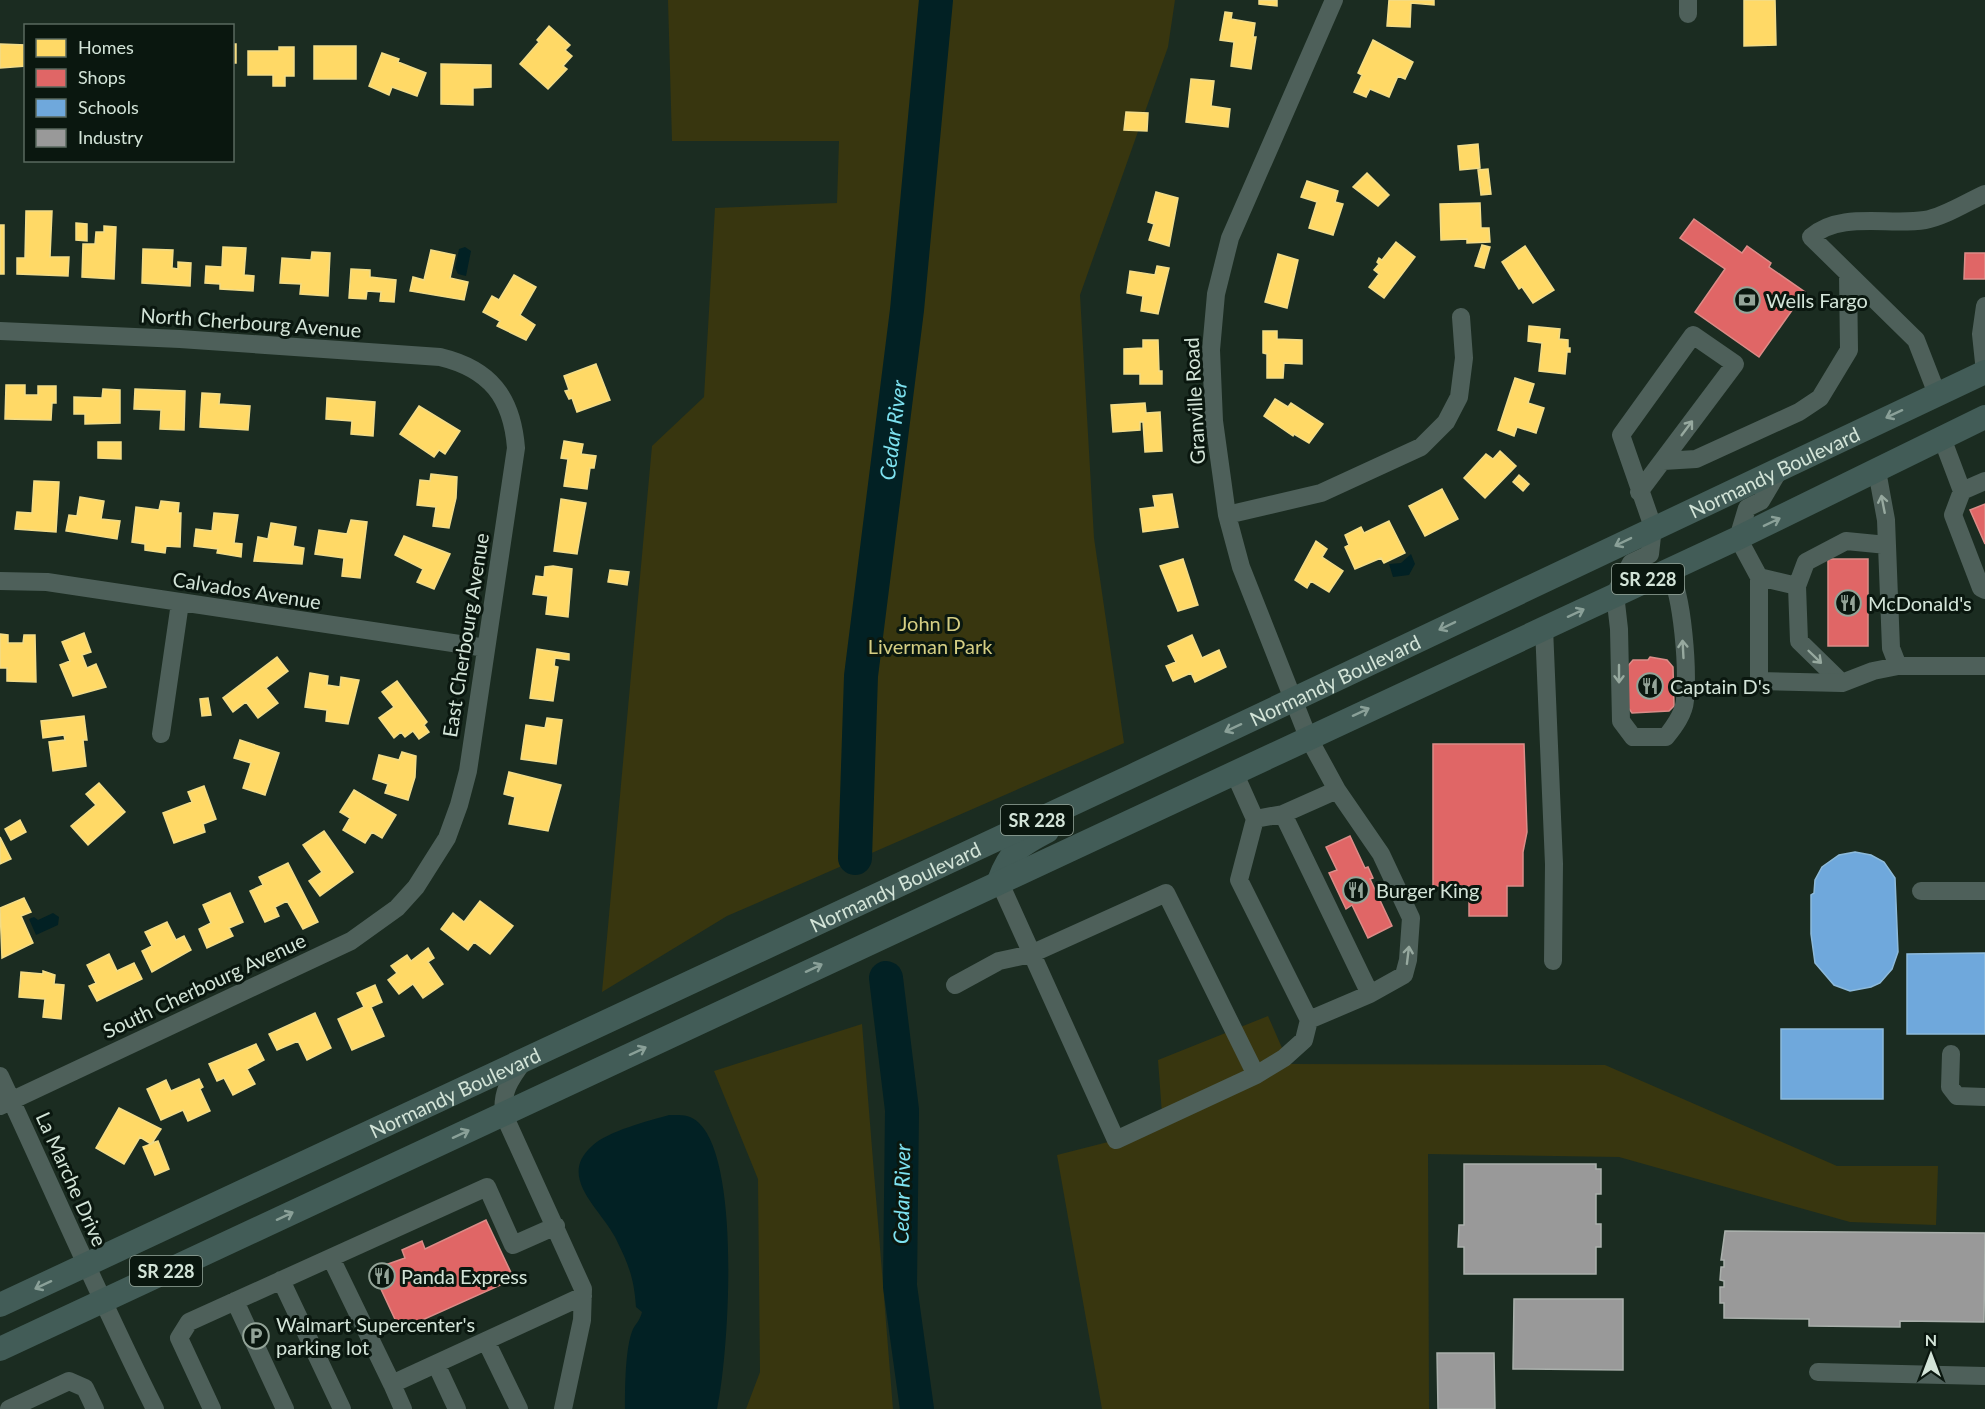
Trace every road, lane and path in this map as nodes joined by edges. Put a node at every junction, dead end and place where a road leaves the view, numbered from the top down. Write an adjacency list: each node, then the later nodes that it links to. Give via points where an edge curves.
1 (1334, 0): 19 (street, Granville Road, via 1230,238 1215,294 1211,350 1214,421)
2 (1985, 194): 3 (street, via 1926,220 1863,221 1821,228 1811,237)
3 (1848, 274): 10 (street, via 1916,340); 13 (street, via 1849,350 1820,398 1799,412 1696,459)
4 (1985, 306): 6 (street)
5 (1461, 317): 19 (street, via 1464,358 1459,397 1446,422 1421,447 1321,493)
6 (1984, 326): 8 (street)
7 (0, 331): 9 (street, North Cherbourg Avenue, via 440,357 463,363)
8 (1985, 372): 10 (main road, Normandy Boulevard / SR 228)
9 (492, 384): 31 (street, East Cherbourg Avenue, via 505,400 514,422 516,448)
10 (1937, 394): 14 (main road, Normandy Boulevard / SR 228, one-way to 14)
11 (1985, 417): 12 (main road, Normandy Boulevard / SR 228)
12 (1942, 438): 15 (main road, Normandy Boulevard / SR 228); 17 (street)
13 (1662, 460): 18 (street); 18 (street, one-way to 18, via 1735,364 1693,335 1621,435)
14 (1781, 467): 20 (main road, Normandy Boulevard / SR 228); 21 (street, via 1761,501 1747,508)
15 (1876, 471): 21 (main road, Normandy Boulevard / SR 228, one-way to 15); 22 (street, one-way to 15)
16 (1985, 481): 17 (street)
17 (1962, 491): 27 (street, via 1953,515)
18 (1639, 492): 20 (street)
19 (1227, 515): 35 (street, Granville Road, via 1240,567)
20 (1653, 527): 28 (street, via 1650,554 1631,563); 35 (main road, Normandy Boulevard / SR 228, one-way to 35)
21 (1738, 538): 23 (main road, Normandy Boulevard / SR 228); 24 (street)
22 (1887, 545): 26 (street, via 1846,541 1819,553 1806,562); 32 (street, via 1891,648)
23 (1669, 570): 28 (main road, Normandy Boulevard / SR 228); 28 (street, one-way to 23, via 1621,721 1633,737 1666,737 1685,702 1681,610 1677,585)
24 (1759, 577): 26 (street); 34 (street, via 1759,681)
25 (0, 580): 29 (street, Calvados Avenue, via 47,582)
26 (1797, 586): 34 (street, one-way to 34, via 1799,641)
27 (1985, 590)
28 (1616, 594): 30 (main road, Normandy Boulevard / SR 228, one-way to 28)
29 (180, 603): 31 (street, Calvados Avenue); 36 (street)
30 (1544, 628): 37 (main road, Normandy Boulevard / SR 228, one-way to 30); 48 (street, via 1554,864)
31 (486, 648): 44 (street, East Cherbourg Avenue, via 459,806 447,838)
32 (1898, 666): 33 (street); 34 (street)
33 (1985, 666)
34 (1842, 683)
35 (1293, 700): 37 (street, Granville Road); 39 (main road, Normandy Boulevard / SR 228, one-way to 39)
36 (161, 734)
37 (1308, 737): 38 (main road, Normandy Boulevard / SR 228); 40 (street, Granville Road)
38 (1234, 772): 42 (street); 43 (main road, Normandy Boulevard / SR 228)
39 (1132, 776): 43 (main road, via 1123,794 1015,850); 53 (main road, Normandy Boulevard / SR 228)
40 (1337, 790): 41 (street); 50 (street, Granville Road, one-way to 40, via 1404,975 1411,918 1381,854)
41 (1283, 814): 42 (street); 50 (street)
42 (1255, 819): 51 (street, via 1239,880)
43 (999, 881): 47 (street); 58 (main road, Normandy Boulevard / SR 228, one-way to 43)
44 (416, 887): 57 (street, South Cherbourg Avenue, via 397,908 351,940)
45 (1921, 891): 46 (street)
46 (1985, 891)
47 (1031, 954): 49 (street, via 999,962); 54 (street, via 1166,893); 54 (street, via 1116,1140)
48 (1553, 961)
49 (955, 985)
50 (1370, 994): 51 (street)
51 (1309, 1020): 54 (street, via 1304,1040 1284,1059)
52 (1951, 1054): 56 (street, via 1950,1087 1957,1096)
53 (523, 1062): 58 (street, via 506,1087); 61 (main road, Normandy Boulevard / SR 228)
54 (1256, 1075)
55 (0, 1076): 57 (street, La Marche Drive)
56 (1985, 1097)
57 (6, 1104): 61 (street, La Marche Drive)
58 (504, 1115): 59 (street); 65 (main road, Normandy Boulevard / SR 228, one-way to 58)
59 (556, 1226): 60 (street, via 513,1245 487,1187); 63 (street)
60 (331, 1258): 62 (street); 72 (street)
61 (86, 1264): 65 (street, La Marche Drive); 66 (main road, Normandy Boulevard / SR 228, one-way to 66)
62 (281, 1280): 64 (street); 79 (street)
63 (583, 1296): 67 (street); 83 (street, via 582,1320)
64 (235, 1301): 77 (street, via 189,1322 179,1338); 78 (street)
65 (101, 1302): 68 (main road, Normandy Boulevard / SR 228); 76 (street, La Marche Drive)
66 (0, 1305)
67 (486, 1341): 69 (street); 82 (street)
68 (0, 1349)
69 (436, 1364): 72 (street); 81 (street)
70 (1818, 1372): 71 (street)
71 (1985, 1376)
72 (392, 1384): 80 (street)
73 (31, 1404): 74 (street); 75 (street, via 69,1381 85,1388)
74 (9, 1409)
75 (95, 1409)
76 (155, 1409)
77 (212, 1409)
78 (285, 1409)
79 (342, 1409)
80 (403, 1409)
81 (457, 1409)
82 (519, 1409)
83 (563, 1409)

